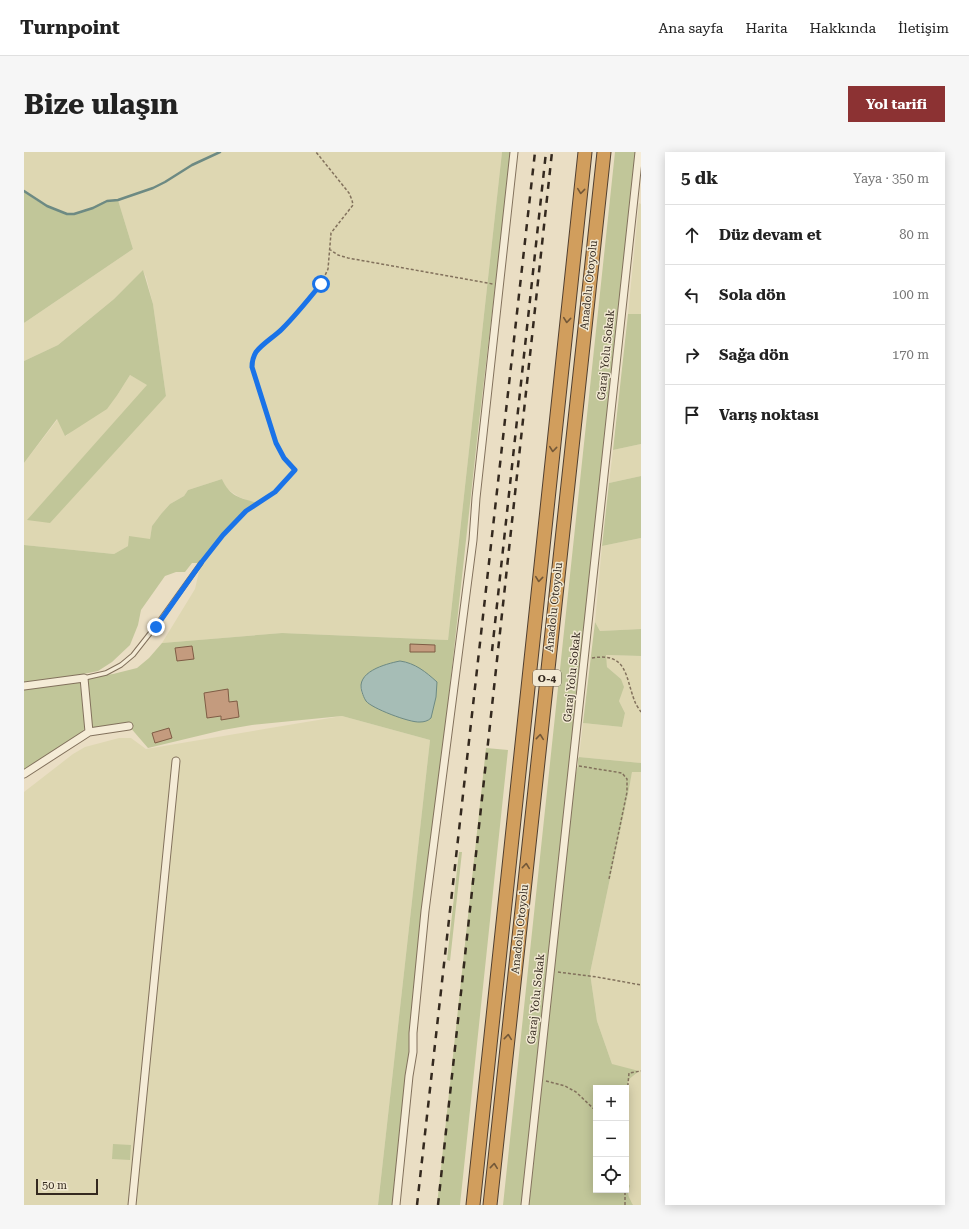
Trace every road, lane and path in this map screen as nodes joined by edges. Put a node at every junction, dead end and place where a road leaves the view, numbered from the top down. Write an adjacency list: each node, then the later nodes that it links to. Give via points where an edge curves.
1 (316, 152): 6 (path, via 349,193 353,205 331,232)
2 (514, 152): 27 (street, via 472,548 425,911)
3 (585, 152): 28 (highway, Anadolu Otoyolu / O-4, one-way to 28)
4 (604, 152): 29 (highway, Anadolu Otoyolu / O-4, one-way to 4)
5 (639, 152): 9 (street, Garaj Yolu Sokak)
6 (329, 249): 7 (path, via 348,258); 8 (path, via 328,269 321,284 298,313 261,347 252,360 276,443 284,458 295,470 275,492 246,511)
7 (487, 282)
8 (201, 563): 10 (lane, via 133,655 121,665)
9 (585, 659): 12 (path, via 617,660 625,668 635,702); 16 (street, Garaj Yolu Sokak)
10 (84, 678): 11 (street); 14 (street)
11 (24, 686)
12 (641, 712)
13 (129, 726): 14 (street)
14 (89, 732): 17 (street)
15 (176, 761): 26 (street)
16 (573, 766): 18 (path, via 622,773 627,779 627,792); 19 (street, Garaj Yolu Sokak)
17 (24, 774)
18 (609, 879)
19 (551, 971): 20 (path); 22 (street, Garaj Yolu Sokak)
20 (641, 985)
21 (641, 1071): 23 (path, via 629,1073)
22 (538, 1079): 24 (path, via 565,1086); 30 (street, Garaj Yolu Sokak)
23 (628, 1085)
24 (593, 1107)
25 (625, 1193): 31 (path)
26 (132, 1205)
27 (396, 1205)
28 (473, 1205)
29 (490, 1205)
30 (526, 1205)
31 (625, 1205)

